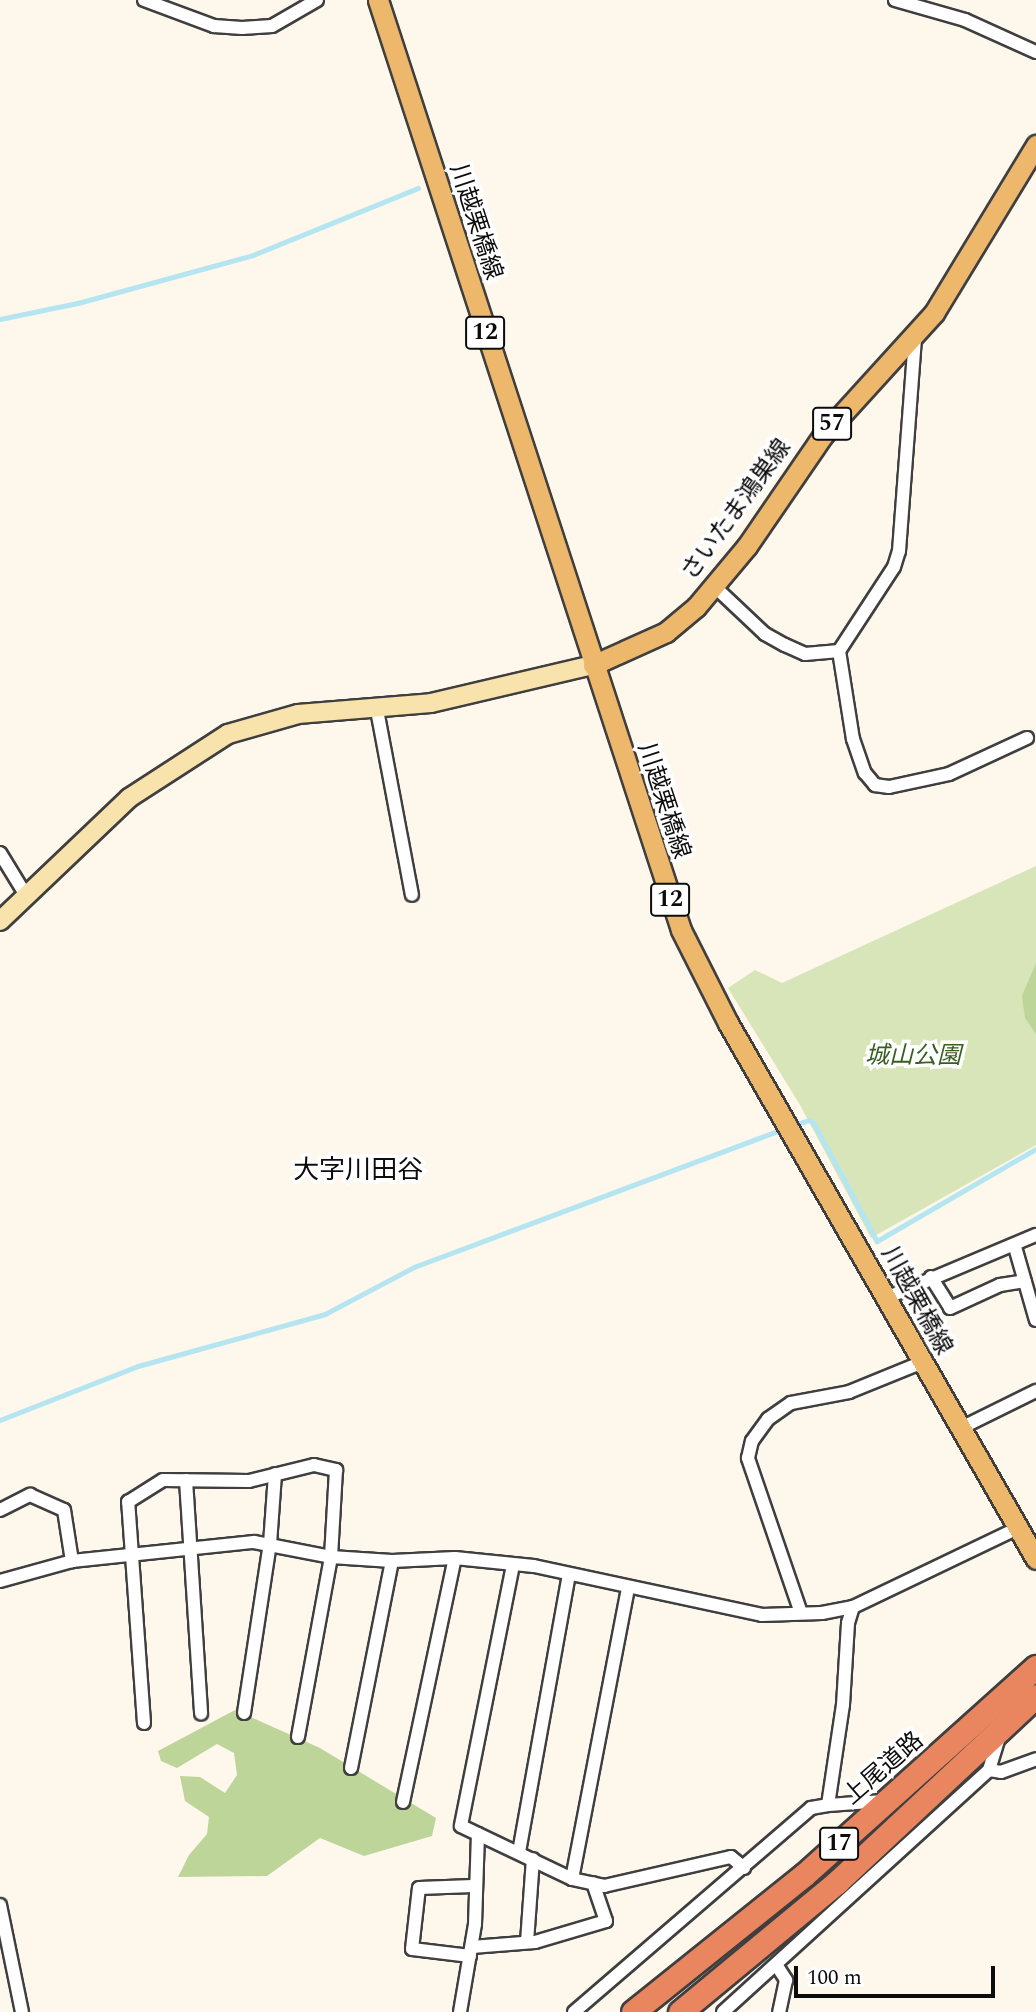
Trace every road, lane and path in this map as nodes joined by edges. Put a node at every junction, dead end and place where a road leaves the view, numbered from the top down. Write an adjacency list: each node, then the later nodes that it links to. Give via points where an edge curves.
1 (144, 0): 2 (street, via 215,26 242,29 272,26)
2 (317, 0)
3 (378, 0): 10 (main road, 川越栗橋線 / 12)
4 (895, 0): 5 (street, via 965,20)
5 (1036, 52)
6 (1036, 145): 7 (main road, さいたま鴻巣線 / 57, via 954,283)
7 (915, 337): 8 (main road, さいたま鴻巣線 / 57, via 823,435); 9 (street, via 899,551 894,567)
8 (714, 586): 9 (street, via 765,634 785,645 805,654); 10 (main road, さいたま鴻巣線 / 57, via 666,632)
9 (839, 651): 12 (street, via 853,739 864,773 875,785 889,787 949,774)
10 (593, 665): 11 (street, via 479,694); 21 (main road, 川越栗橋線 / 12, via 681,930 710,991)
11 (377, 710): 14 (street); 15 (street, via 269,719 199,748 129,798)
12 (1027, 738)
13 (0, 853): 15 (street)
14 (412, 895)
15 (27, 897): 16 (street)
16 (0, 921)
17 (1036, 1235): 18 (street)
18 (1015, 1247): 19 (street); 20 (street)
19 (930, 1277): 20 (street, via 950,1308 1000,1285); 21 (street)
20 (1025, 1281): 22 (street)
21 (886, 1298): 23 (main road, 川越栗橋線 / 12)
22 (1036, 1320)
23 (923, 1362): 25 (main road, 川越栗橋線 / 12); 43 (street, via 849,1392 791,1403 768,1419 752,1441 748,1458)
24 (1036, 1391): 25 (street)
25 (961, 1428): 29 (main road, 川越栗橋線 / 12)
26 (275, 1474): 27 (street, via 249,1480); 30 (street); 33 (street, via 314,1465 337,1470)
27 (186, 1480): 31 (street); 32 (street, via 163,1480 128,1502)
28 (0, 1510): 36 (street, via 30,1495 64,1510)
29 (1018, 1528): 35 (main road, 川越栗橋線 / 12); 42 (street)
30 (270, 1544): 31 (street, via 231,1541); 33 (street); 46 (street)
31 (191, 1546): 32 (street); 47 (street)
32 (132, 1553): 36 (street); 48 (street)
33 (331, 1557): 37 (street); 50 (street)
34 (455, 1558): 37 (street); 38 (street); 55 (street)
35 (1036, 1559)
36 (72, 1561): 40 (street)
37 (392, 1561): 52 (street)
38 (513, 1565): 39 (street); 57 (street, via 461,1826)
39 (569, 1574): 41 (street); 58 (street)
40 (0, 1581)
41 (628, 1588): 43 (street, via 762,1615); 61 (street)
42 (853, 1607): 43 (street); 56 (street)
43 (801, 1614)
44 (1036, 1667): 54 (highway, 上尾道路 / 17)
45 (1036, 1696): 49 (highway, 上尾道路 / 17)
46 (243, 1713)
47 (201, 1714)
48 (144, 1723)
49 (1002, 1728): 53 (street); 72 (highway, 上尾道路 / 17, via 836,1882)
50 (299, 1737)
51 (1036, 1759): 53 (street, via 1001,1772)
52 (351, 1768)
53 (989, 1770): 67 (street)
54 (887, 1801): 56 (street); 71 (highway, 上尾道路 / 17, via 785,1891)
55 (403, 1802)
56 (828, 1805): 60 (street, via 811,1808)
57 (478, 1834): 58 (street); 63 (street)
58 (519, 1852): 59 (street)
59 (533, 1859): 61 (street); 65 (street)
60 (744, 1868): 62 (street, via 731,1857 604,1886); 70 (street)
61 (572, 1879): 62 (street)
62 (593, 1883): 65 (street, via 606,1921)
63 (473, 1886): 66 (street); 66 (street, via 419,1888 412,1949)
64 (0, 1905): 68 (street)
65 (527, 1942): 66 (street)
66 (471, 1952): 69 (street)
67 (777, 1966): 73 (street); 74 (street, via 786,1980)
68 (22, 2012)
69 (460, 2012)
70 (574, 2012)
71 (633, 2012)
72 (680, 2012)
73 (723, 2012)
74 (779, 2012)

